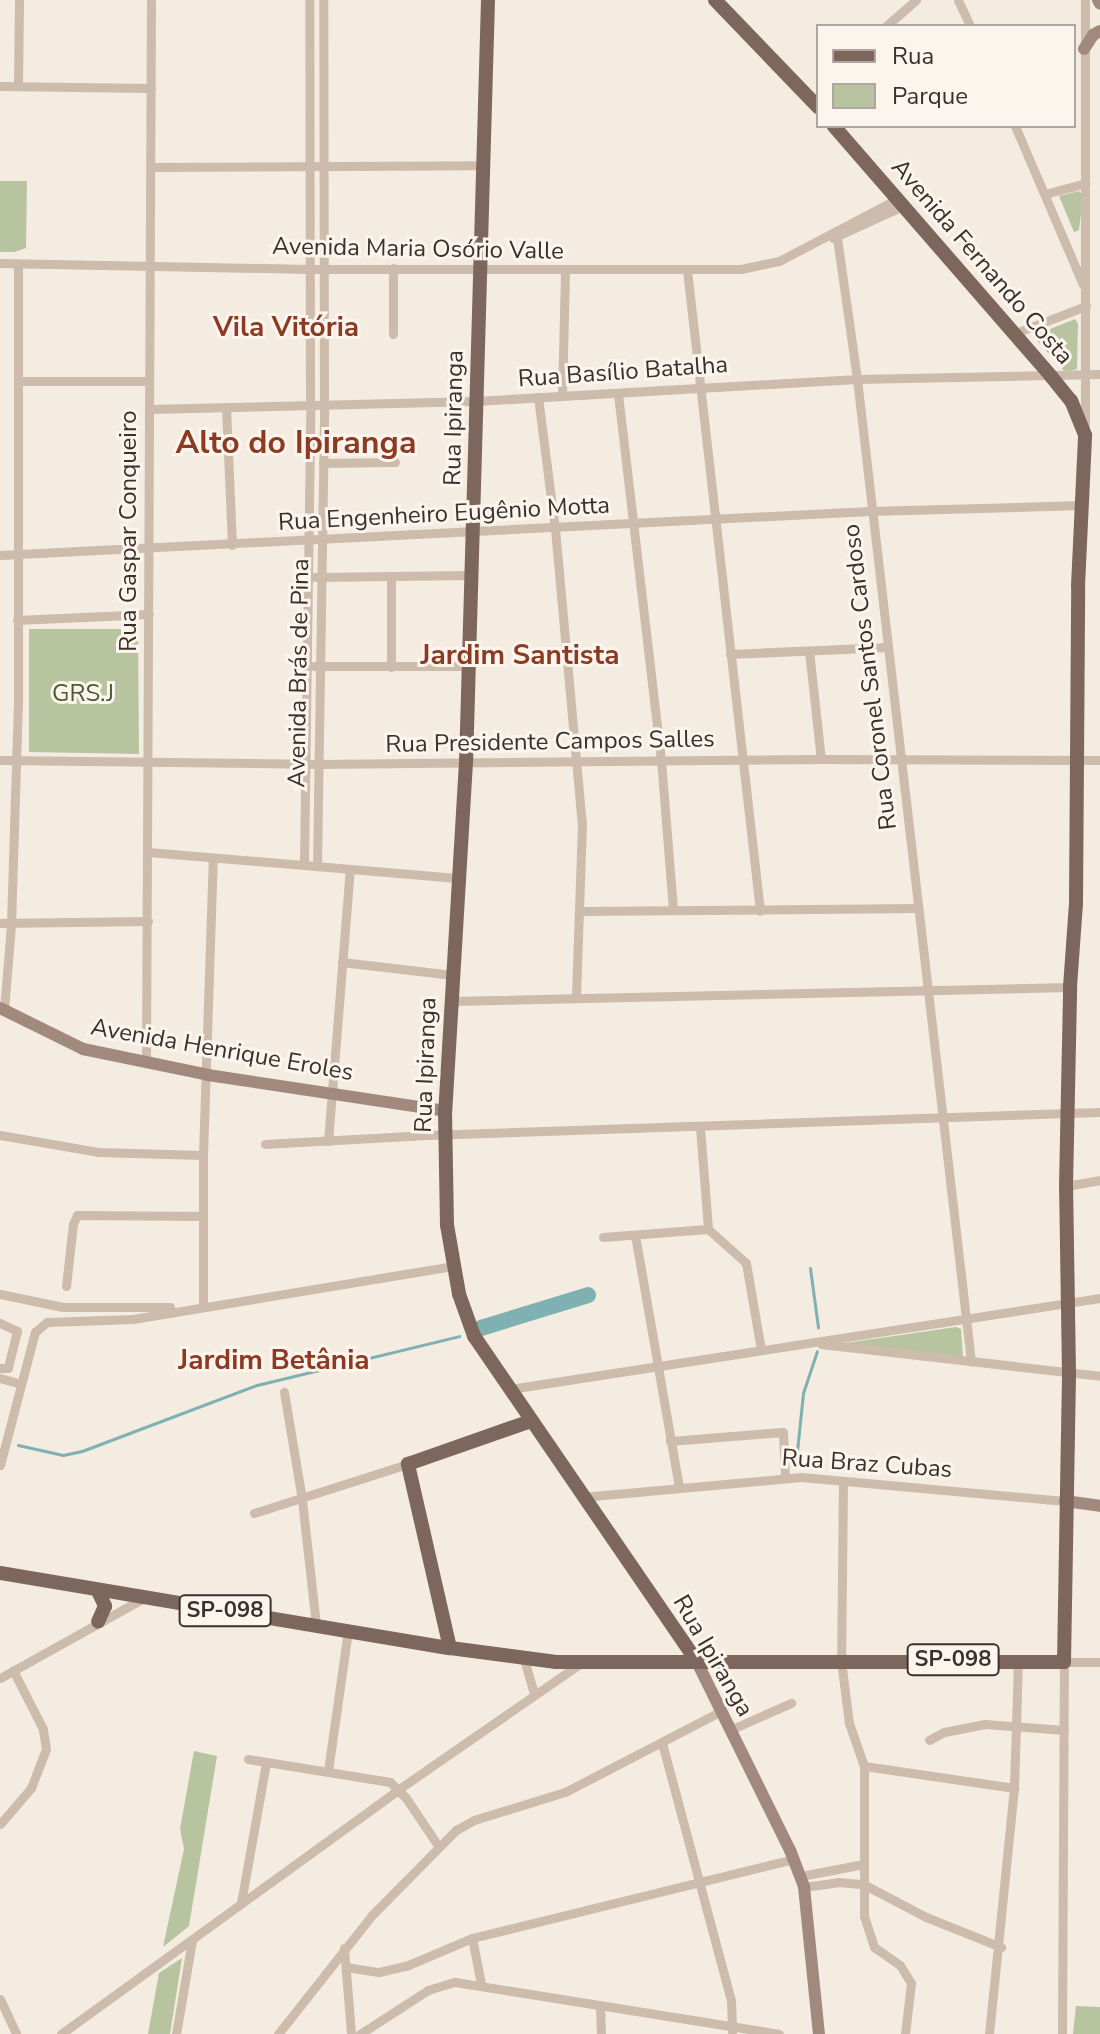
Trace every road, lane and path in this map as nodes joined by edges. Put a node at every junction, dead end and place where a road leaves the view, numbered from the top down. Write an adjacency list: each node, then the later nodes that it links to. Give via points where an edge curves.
1 (19, 0): 16 (street)
2 (151, 0): 18 (street, Rua Gaspar Conqueiro)
3 (309, 0): 14 (street, Avenida Brás de Pina)
4 (323, 0): 15 (street, Avenida Brás de Pina)
5 (488, 0): 25 (main road, Rua Ipiranga)
6 (916, 0): 10 (street)
7 (958, 0): 11 (street)
8 (1085, 0): 13 (street)
9 (724, 3): 19 (main road)
10 (888, 24)
11 (969, 24)
12 (1100, 31): 13 (main road)
13 (1084, 49): 28 (street)
14 (309, 62): 15 (street); 20 (street, Avenida Brás de Pina)
15 (324, 62): 21 (street, Avenida Brás de Pina)
16 (18, 85): 17 (street); 18 (street)
17 (0, 86)
18 (151, 88): 27 (street, Rua Gaspar Conqueiro)
19 (813, 90)
20 (310, 108): 21 (street); 24 (street, Avenida Brás de Pina)
21 (324, 108): 26 (street, Avenida Brás de Pina)
22 (836, 128): 30 (main road, Avenida Fernando Costa)
23 (1016, 128): 29 (street)
24 (309, 165): 26 (street); 27 (street); 36 (street, Avenida Brás de Pina)
25 (484, 165): 26 (street); 38 (main road, Rua Ipiranga)
26 (324, 166): 37 (street, Avenida Brás de Pina)
27 (151, 167): 34 (street, Rua Gaspar Conqueiro)
28 (1086, 183): 29 (street); 41 (street)
29 (1045, 194): 41 (street)
30 (900, 203): 31 (street, Avenida Maria Osório Valle); 44 (main road, Avenida Fernando Costa)
31 (835, 235): 40 (street, Avenida Maria Osório Valle, via 765,265); 48 (street, Rua Coronel Santos Cardoso)
32 (0, 263): 33 (street, Avenida Maria Osório Valle)
33 (18, 264): 34 (street, Avenida Maria Osório Valle); 49 (street)
34 (151, 265): 36 (street, Avenida Maria Osório Valle); 50 (street, Rua Gaspar Conqueiro)
35 (393, 268): 37 (street, Avenida Maria Osório Valle); 38 (street, Avenida Maria Osório Valle); 43 (street)
36 (308, 269): 37 (street, Avenida Maria Osório Valle); 57 (street, Avenida Brás de Pina)
37 (323, 269): 56 (street, Avenida Brás de Pina)
38 (480, 269): 39 (street, Avenida Maria Osório Valle); 55 (main road, Rua Ipiranga)
39 (565, 270): 40 (street, Avenida Maria Osório Valle); 53 (street)
40 (687, 270): 51 (street)
41 (1085, 290): 42 (street)
42 (1086, 306): 44 (street); 45 (street)
43 (393, 334)
44 (1013, 334): 47 (main road, Avenida Fernando Costa)
45 (1086, 374): 46 (street, Rua Basílio Batalha); 47 (street, Rua Basílio Batalha); 60 (street)
46 (1100, 374)
47 (1051, 376): 48 (street, Rua Basílio Batalha); 60 (main road, Avenida Fernando Costa, via 1071,401)
48 (857, 379): 51 (street, Rua Basílio Batalha); 66 (street, Rua Coronel Santos Cardoso)
49 (18, 381): 50 (street); 75 (street)
50 (149, 381): 59 (street, Rua Gaspar Conqueiro)
51 (699, 387): 52 (street, Rua Basílio Batalha); 67 (street)
52 (618, 394): 53 (street, Rua Basílio Batalha); 68 (street)
53 (562, 396): 54 (street, Rua Basílio Batalha)
54 (538, 397): 55 (street, Rua Basílio Batalha); 69 (street)
55 (475, 401): 56 (street, Rua Basílio Batalha); 70 (main road, Rua Ipiranga)
56 (324, 405): 57 (street, Rua Basílio Batalha); 62 (street, Avenida Brás de Pina)
57 (310, 406): 58 (street, Rua Basílio Batalha); 63 (street, Avenida Brás de Pina)
58 (226, 407): 59 (street, Rua Basílio Batalha); 73 (street)
59 (149, 409): 74 (street, Rua Gaspar Conqueiro)
60 (1085, 435): 65 (main road)
61 (395, 462): 62 (street)
62 (323, 463): 64 (street, Avenida Brás de Pina)
63 (308, 483): 64 (street); 72 (street, Avenida Brás de Pina)
64 (322, 483): 71 (street, Avenida Brás de Pina)
65 (1082, 505): 66 (street, Rua Engenheiro Eugênio Motta); 96 (main road)
66 (870, 511): 67 (street, Rua Engenheiro Eugênio Motta); 83 (street, Rua Coronel Santos Cardoso)
67 (713, 520): 68 (street, Rua Engenheiro Eugênio Motta); 85 (street)
68 (634, 525): 69 (street, Rua Engenheiro Eugênio Motta); 94 (street)
69 (555, 529): 70 (street, Rua Engenheiro Eugênio Motta); 100 (street)
70 (474, 530): 71 (street, Rua Engenheiro Eugênio Motta); 77 (main road, Rua Ipiranga)
71 (321, 539): 72 (street, Rua Engenheiro Eugênio Motta); 80 (street, Avenida Brás de Pina)
72 (306, 540): 73 (street, Rua Engenheiro Eugênio Motta); 79 (street, Avenida Brás de Pina)
73 (232, 545): 74 (street, Rua Engenheiro Eugênio Motta)
74 (150, 547): 75 (street, Rua Engenheiro Eugênio Motta); 81 (street, Rua Gaspar Conqueiro)
75 (17, 554): 76 (street, Rua Engenheiro Eugênio Motta); 82 (street)
76 (0, 555)
77 (472, 575): 78 (street); 88 (main road, Rua Ipiranga)
78 (391, 576): 80 (street); 89 (street)
79 (307, 577): 80 (street); 86 (street, Avenida Brás de Pina)
80 (321, 577): 87 (street, Avenida Brás de Pina)
81 (149, 614): 82 (street); 99 (street, Rua Gaspar Conqueiro)
82 (17, 620): 93 (street)
83 (888, 647): 84 (street); 91 (street, Rua Coronel Santos Cardoso)
84 (809, 651): 85 (street); 90 (street)
85 (730, 654): 95 (street)
86 (306, 666): 87 (street); 101 (street, Avenida Brás de Pina)
87 (319, 666): 89 (street); 102 (street, Avenida Brás de Pina)
88 (468, 666): 89 (street); 98 (main road, Rua Ipiranga)
89 (391, 667)
90 (821, 759): 91 (street, Rua Presidente Campos Salles); 95 (street, Rua Presidente Campos Salles)
91 (900, 759): 96 (street, Rua Presidente Campos Salles); 109 (street, Rua Coronel Santos Cardoso)
92 (0, 760): 93 (street, Rua Presidente Campos Salles)
93 (16, 760): 99 (street, Rua Presidente Campos Salles); 114 (street)
94 (661, 760): 95 (street, Rua Presidente Campos Salles); 100 (street, Rua Presidente Campos Salles); 110 (street)
95 (742, 760): 112 (street)
96 (1078, 760): 97 (street, Rua Presidente Campos Salles); 117 (main road)
97 (1100, 760)
98 (466, 762): 100 (street, Rua Presidente Campos Salles); 102 (street, Rua Presidente Campos Salles); 108 (main road, Rua Ipiranga)
99 (147, 763): 101 (street, Rua Presidente Campos Salles); 103 (street, Rua Gaspar Conqueiro)
100 (577, 763): 111 (street, via 583,852)
101 (306, 764): 102 (street, Rua Presidente Campos Salles); 105 (street, Avenida Brás de Pina)
102 (319, 764): 106 (street, Avenida Brás de Pina)
103 (148, 852): 104 (street); 113 (street, Rua Gaspar Conqueiro)
104 (213, 858): 105 (street); 123 (street)
105 (304, 864): 106 (street)
106 (317, 865): 107 (street)
107 (350, 869): 108 (street); 115 (street)
108 (460, 878): 116 (main road, Rua Ipiranga)
109 (918, 908): 112 (street); 118 (street, Rua Coronel Santos Cardoso)
110 (673, 910): 111 (street); 112 (street)
111 (579, 911): 119 (street)
112 (760, 911)
113 (148, 921): 114 (street); 122 (street, Rua Gaspar Conqueiro)
114 (6, 923): 121 (street)
115 (342, 962): 116 (street); 124 (street)
116 (452, 975): 120 (main road, Rua Ipiranga)
117 (1070, 987): 118 (street); 127 (main road)
118 (928, 991): 119 (street); 128 (street, Rua Coronel Santos Cardoso)
119 (576, 997): 120 (street)
120 (451, 1001): 125 (main road, Rua Ipiranga)
121 (2, 1009): 122 (main road, Avenida Henrique Eroles, via 73,1046)
122 (146, 1062): 123 (main road, Avenida Henrique Eroles)
123 (208, 1075): 124 (main road, Avenida Henrique Eroles); 134 (street)
124 (331, 1093): 125 (main road, Avenida Henrique Eroles); 132 (street)
125 (445, 1111): 130 (main road, Rua Ipiranga)
126 (1100, 1112): 127 (street)
127 (1068, 1115): 128 (street); 136 (main road)
128 (944, 1119): 129 (street); 147 (street, Rua Coronel Santos Cardoso)
129 (700, 1127): 130 (street); 138 (street)
130 (445, 1134): 132 (street); 141 (main road, Rua Ipiranga)
131 (0, 1135): 134 (street, via 98,1152)
132 (328, 1141): 133 (street)
133 (265, 1144)
134 (203, 1155): 137 (street)
135 (1100, 1180): 136 (street)
136 (1066, 1186): 145 (main road)
137 (202, 1216): 142 (street, via 77,1215); 146 (street)
138 (708, 1229): 139 (street); 150 (street, via 746,1263)
139 (635, 1235): 140 (street); 152 (street)
140 (603, 1237)
141 (453, 1266): 146 (street); 158 (main road, Rua Ipiranga, via 474,1336)
142 (66, 1286)
143 (0, 1294): 146 (street, via 63,1307)
144 (1100, 1298): 145 (street)
145 (1068, 1303): 147 (street); 154 (main road)
146 (200, 1306): 157 (street, via 133,1319 47,1322 35,1332)
147 (966, 1318): 149 (street); 151 (street, Rua Coronel Santos Cardoso)
148 (0, 1323): 153 (street, via 17,1331 8,1368)
149 (807, 1343): 150 (street); 151 (street)
150 (761, 1350): 152 (street)
151 (971, 1361): 154 (street)
152 (658, 1366): 158 (street); 161 (street)
153 (0, 1368)
154 (1069, 1373): 155 (street); 169 (main road)
155 (1100, 1376)
156 (0, 1378): 157 (street)
157 (21, 1384): 163 (street)
158 (510, 1389): 160 (main road, Rua Ipiranga)
159 (284, 1392): 168 (street)
160 (531, 1421): 162 (main road); 167 (main road, Rua Ipiranga)
161 (670, 1441): 164 (street, via 783,1432); 166 (street)
162 (408, 1464): 168 (street); 178 (main road)
163 (0, 1465)
164 (785, 1478): 165 (street, Rua Braz Cubas); 166 (street, Rua Braz Cubas)
165 (843, 1481): 169 (street, Rua Braz Cubas); 181 (street)
166 (679, 1487): 167 (street, Rua Braz Cubas)
167 (582, 1497): 180 (main road, Rua Ipiranga)
168 (302, 1500): 171 (street); 176 (street)
169 (1065, 1501): 170 (main road, Rua Braz Cubas); 183 (main road)
170 (1100, 1506)
171 (254, 1513)
172 (0, 1573): 173 (main road, SP-098)
173 (98, 1591): 174 (main road, SP-098); 175 (main road, via 105,1606)
174 (142, 1599): 175 (street); 176 (main road, SP-098)
175 (98, 1622): 186 (street)
176 (316, 1625): 177 (main road, SP-098)
177 (348, 1631): 178 (main road, SP-098); 199 (street)
178 (450, 1648): 179 (main road, SP-098)
179 (524, 1659): 185 (main road, SP-098); 188 (street)
180 (696, 1660): 181 (main road, SP-098); 185 (main road, SP-098); 190 (main road, Rua Ipiranga)
181 (841, 1660): 182 (main road, SP-098); 198 (street, via 849,1723)
182 (1018, 1660): 183 (main road, SP-098); 191 (street)
183 (1064, 1662): 184 (street, SP-098); 193 (street)
184 (1100, 1662)
185 (581, 1663): 188 (street)
186 (13, 1670): 187 (street); 202 (street, via 43,1729 46,1749 31,1788)
187 (0, 1678)
188 (534, 1694): 201 (street)
189 (791, 1703): 192 (street)
190 (721, 1711): 192 (main road, Rua Ipiranga); 195 (street)
191 (1017, 1725): 193 (street); 194 (street, via 961,1727); 200 (street)
192 (730, 1730): 204 (main road, Rua Ipiranga)
193 (1064, 1730): 232 (street)
194 (929, 1740)
195 (662, 1743): 203 (street, via 565,1792 474,1820); 206 (street)
196 (248, 1759): 197 (street)
197 (266, 1762): 199 (street); 210 (street)
198 (864, 1766): 200 (street); 205 (street)
199 (328, 1771): 201 (street, via 380,1780)
200 (1014, 1788): 214 (street)
201 (399, 1789): 203 (street); 210 (street)
202 (0, 1824)
203 (439, 1847): 215 (street)
204 (794, 1859): 206 (street); 207 (main road, Rua Ipiranga)
205 (864, 1864): 207 (street); 208 (street)
206 (701, 1882): 212 (street); 220 (street, via 731,2000)
207 (803, 1882): 208 (street); 229 (main road, Rua Ipiranga)
208 (863, 1884): 209 (street); 211 (street)
209 (875, 1891): 211 (street); 214 (street)
210 (241, 1903): 213 (street)
211 (864, 1916): 230 (street, via 874,1947 900,1965 911,1983)
212 (472, 1938): 216 (street, via 390,1970); 217 (street)
213 (192, 1940): 222 (street); 223 (street)
214 (1001, 1947): 231 (street)
215 (344, 1948): 216 (street); 224 (street)
216 (346, 1967): 225 (street)
217 (481, 1984): 219 (street); 226 (street, via 455,1982 428,1990)
218 (0, 1999): 221 (street)
219 (600, 2006): 220 (street); 227 (street)
220 (732, 2030): 228 (street)
221 (16, 2034)
222 (61, 2034)
223 (176, 2034)
224 (278, 2034)
225 (351, 2034)
226 (360, 2034)
227 (601, 2034)
228 (779, 2034)
229 (819, 2034)
230 (905, 2034)
231 (989, 2034)
232 (1062, 2034)

